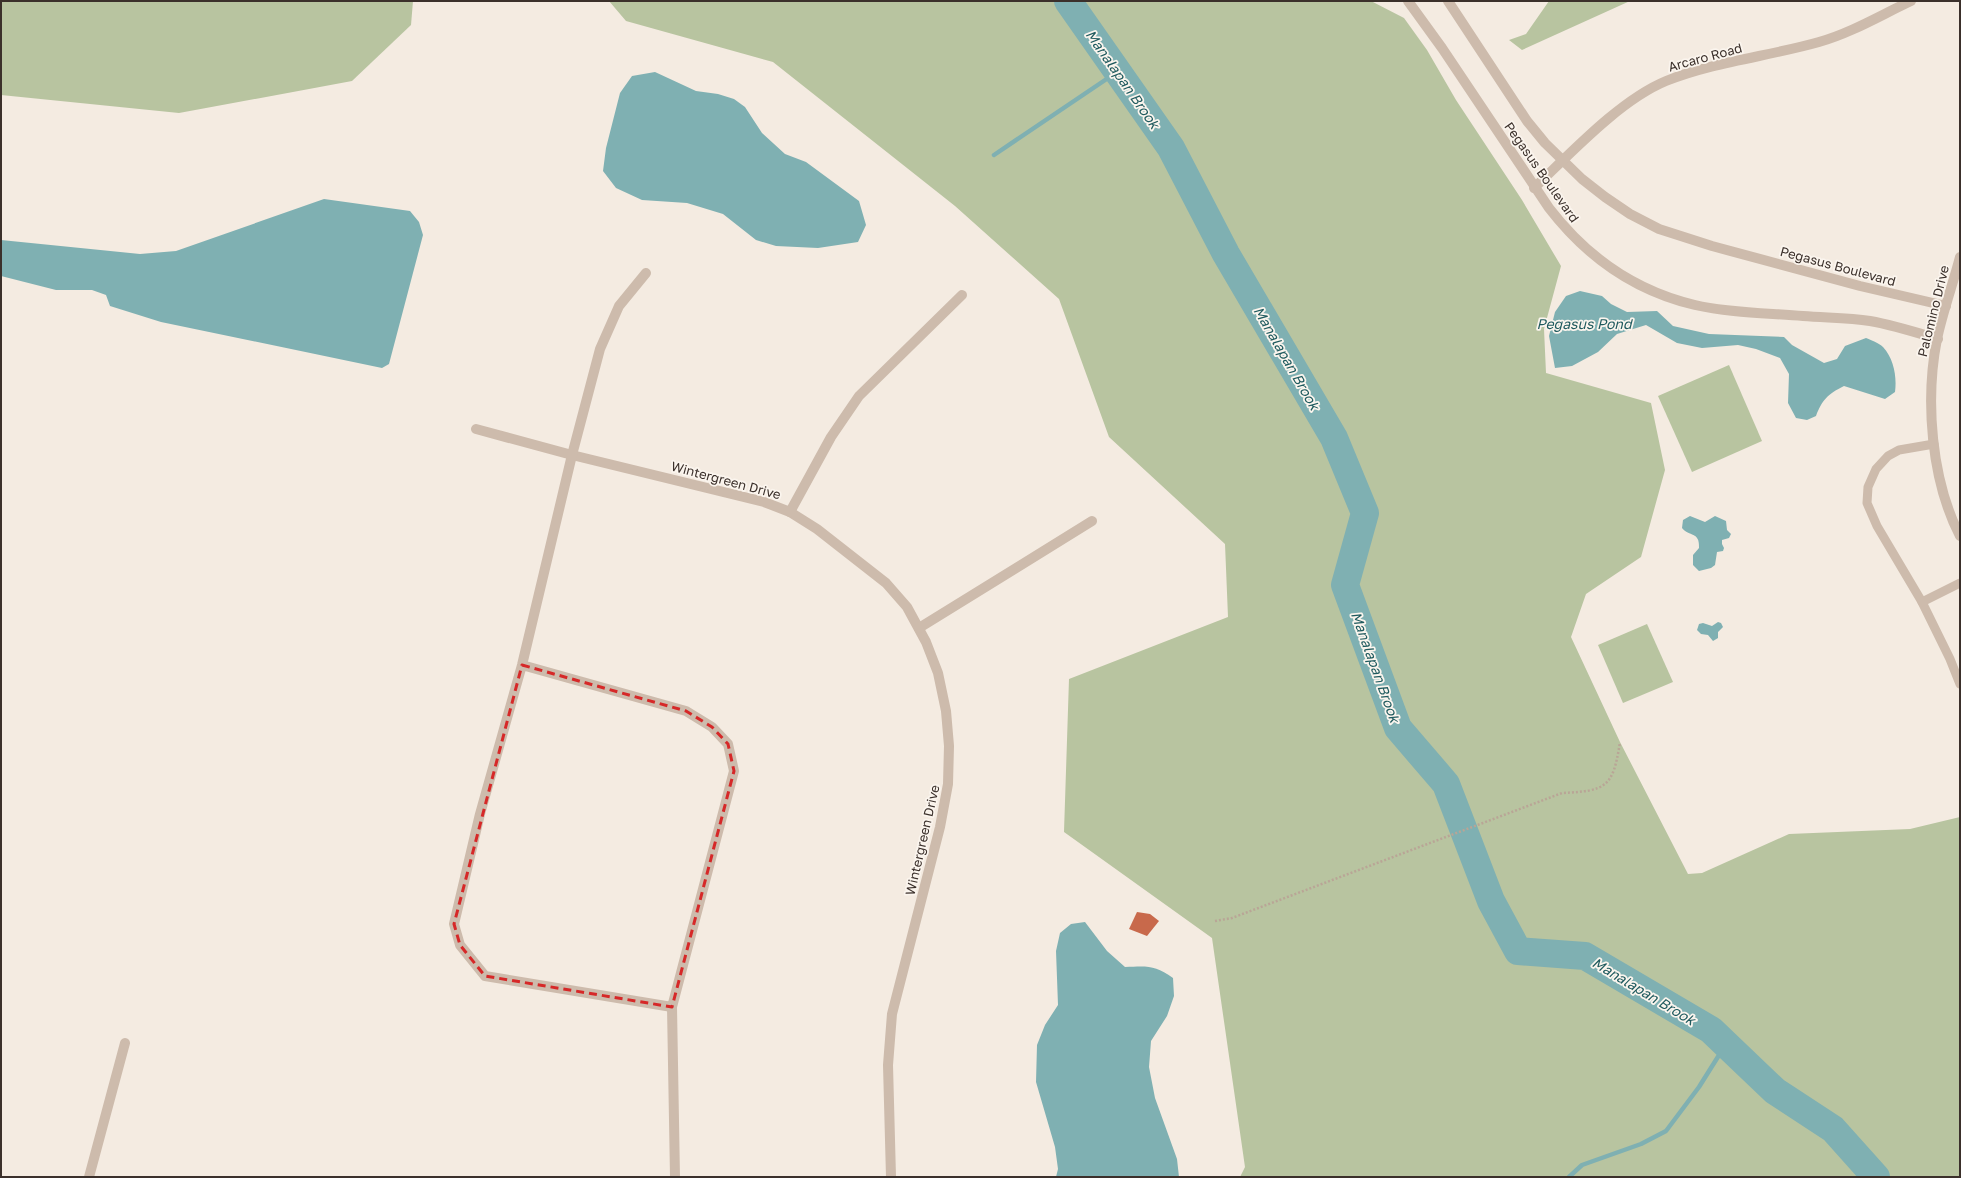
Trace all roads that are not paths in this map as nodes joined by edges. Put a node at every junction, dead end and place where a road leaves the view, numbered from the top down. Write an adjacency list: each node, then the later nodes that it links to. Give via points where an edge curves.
1 (1408, 1): 5 (street, Pegasus Boulevard)
2 (1448, 1): 4 (street, Pegasus Boulevard, via 1527,121)
3 (1911, 1): 4 (street, Arcaro Road, via 1820,42 1666,81 1639,95 1612,115)
4 (1563, 161): 5 (street, Arcaro Road); 9 (street, Pegasus Boulevard, via 1605,197 1630,214 1660,229 1712,246 1860,286)
5 (1534, 188): 10 (street, Pegasus Boulevard, via 1563,226 1597,258 1632,281 1662,295 1695,305 1721,309 1869,321)
6 (1960, 257): 9 (street, Palomino Drive)
7 (646, 273): 13 (street, via 619,306 600,349)
8 (962, 295): 14 (street, via 859,396 831,437)
9 (1946, 306): 10 (street, Palomino Drive)
10 (1938, 339): 12 (street, Palomino Drive, via 1931,398)
11 (476, 429): 13 (street, Wintergreen Drive)
12 (1934, 444): 16 (street, Palomino Drive, via 1944,494); 18 (lane, via 1899,450 1888,456 1876,469 1868,487 1867,504 1877,526)
13 (572, 455): 14 (street, Wintergreen Drive, via 764,502); 20 (street)
14 (790, 512): 19 (street, Wintergreen Drive, via 817,529 886,583 907,607)
15 (1092, 521): 19 (street)
16 (1960, 536)
17 (1960, 583): 18 (lane)
18 (1922, 602): 21 (lane)
19 (919, 628): 26 (street, Wintergreen Drive, via 938,673 946,711 949,746 948,784 940,827 892,1014 888,1065)
20 (522, 665): 22 (street, via 686,711 712,727 728,744 734,771); 22 (street, via 480,814 454,924 460,945 485,976)
21 (1960, 684)
22 (672, 1008): 25 (street)
23 (125, 1043): 24 (street)
24 (89, 1177)
25 (675, 1177)
26 (891, 1177)

